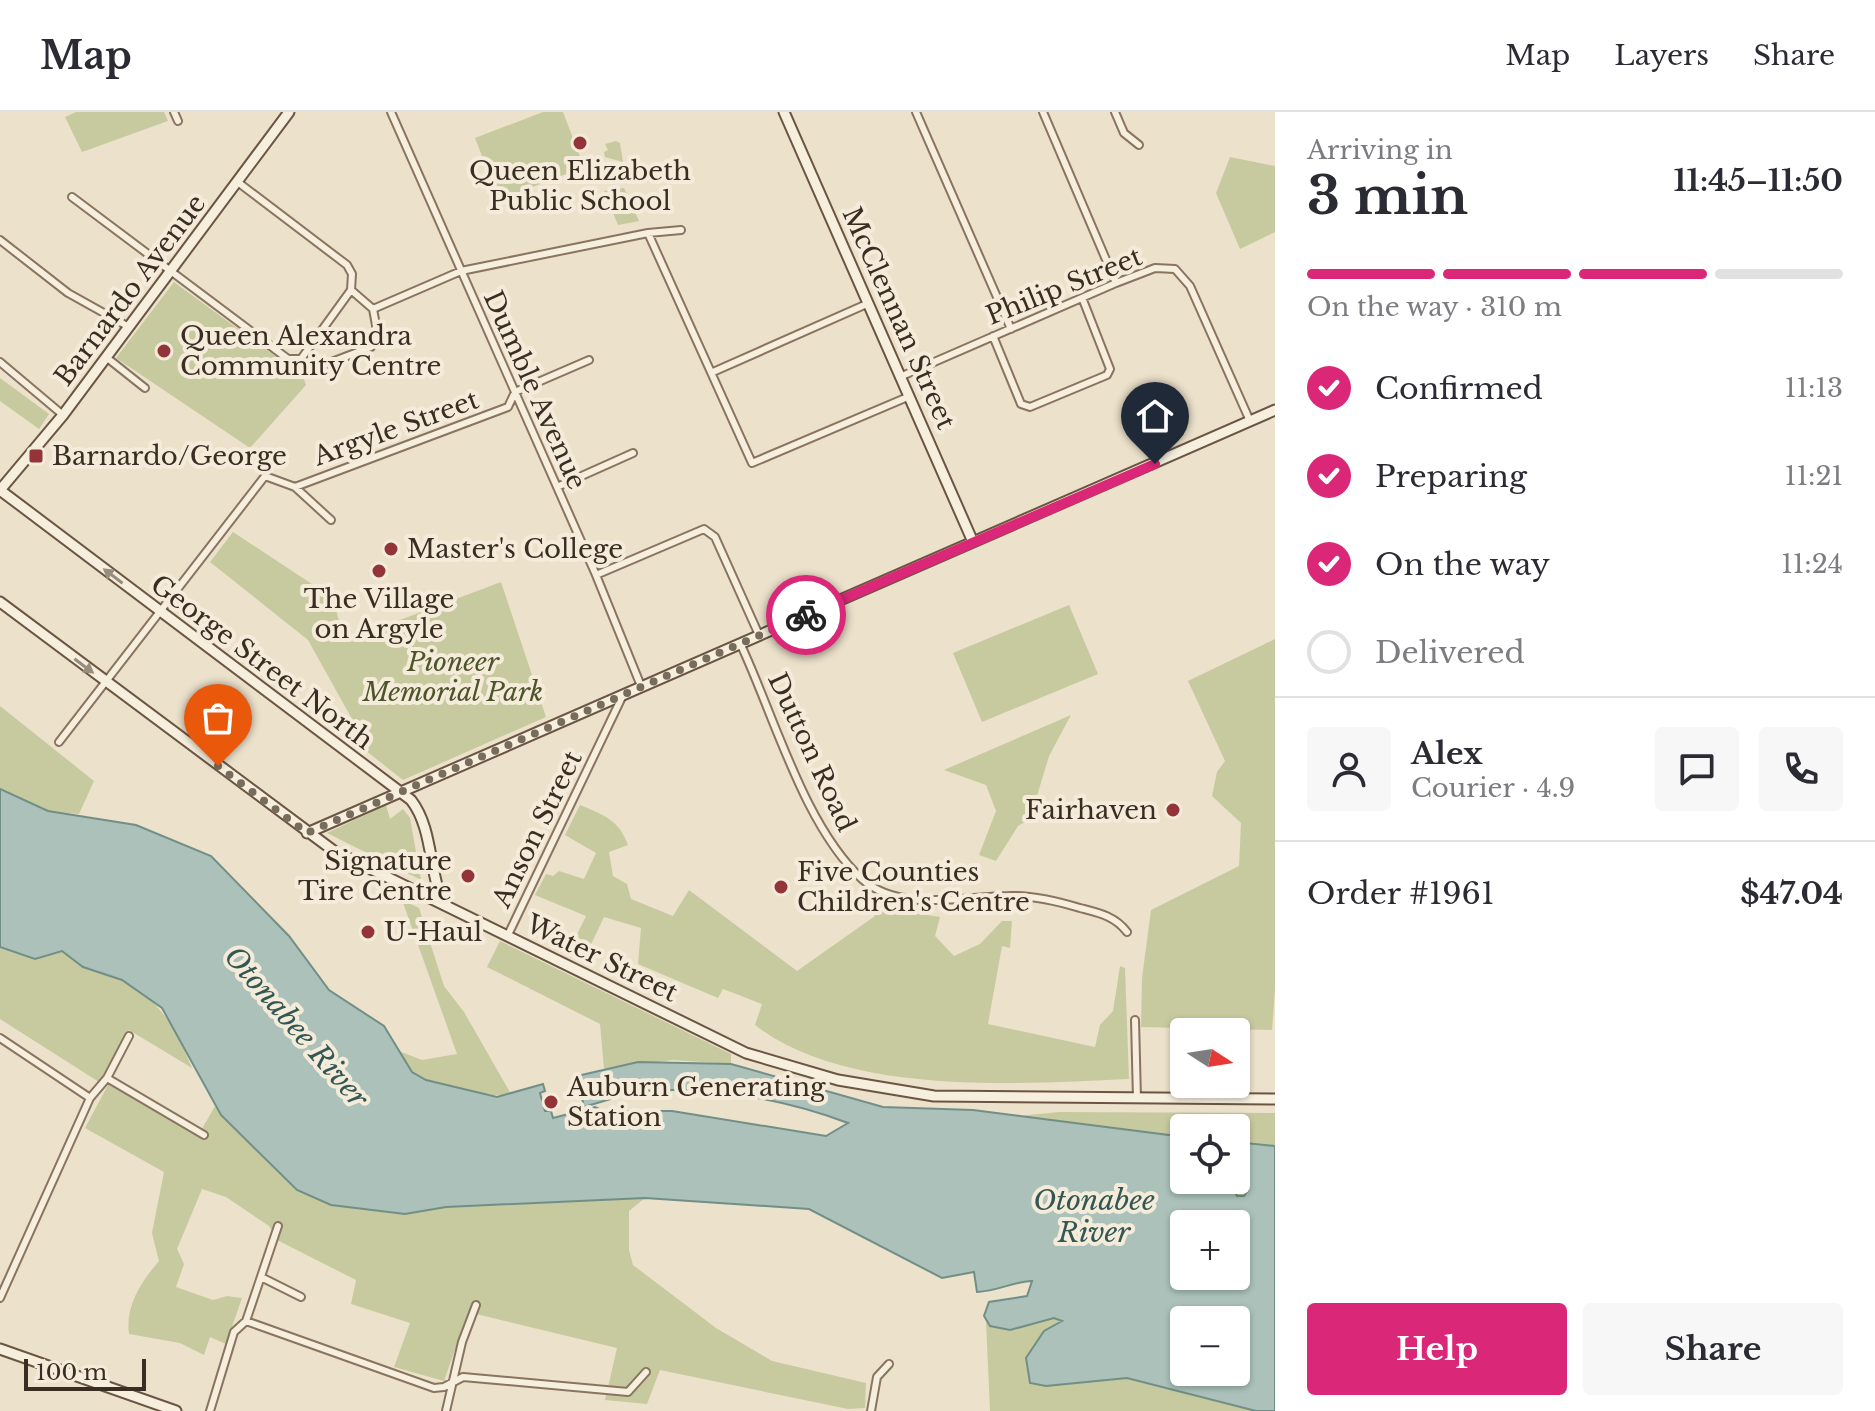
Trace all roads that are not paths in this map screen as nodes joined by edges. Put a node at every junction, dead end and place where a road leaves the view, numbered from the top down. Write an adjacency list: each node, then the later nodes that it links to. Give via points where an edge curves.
1 (174, 112): 8 (street)
2 (289, 112): 10 (main road, Barnardo Avenue)
3 (391, 112): 16 (street, Dumble Avenue)
4 (784, 112): 20 (main road, McClennan Street)
5 (916, 112): 23 (street)
6 (1043, 112): 17 (street)
7 (1115, 112): 9 (street, via 1124,133)
8 (178, 121)
9 (1139, 145)
10 (239, 183): 15 (main road, Barnardo Avenue); 18 (street, via 347,265)
11 (72, 197): 15 (street)
12 (681, 230): 13 (street)
13 (648, 233): 16 (street); 29 (street)
14 (0, 240): 22 (street, via 68,293)
15 (170, 271): 18 (street, via 288,359 301,359); 22 (main road, Barnardo Avenue)
16 (461, 271): 21 (street); 32 (street, Dumble Avenue)
17 (1116, 283): 19 (street, Philip Street); 36 (street, Philip Street, via 1155,268 1175,269 1190,286)
18 (351, 290): 21 (street)
19 (1083, 300): 23 (street, Philip Street); 24 (street, via 1110,369 1107,375 1030,407 1021,404)
20 (869, 303): 29 (street); 30 (main road, McClennan Street)
21 (373, 309): 28 (street, via 378,336 371,347)
22 (129, 327): 25 (main road, Barnardo Avenue)
23 (1011, 329): 24 (street, Philip Street)
24 (993, 336): 30 (street, Philip Street)
25 (106, 357): 31 (street); 35 (main road, Barnardo Avenue)
26 (589, 360): 32 (street, Argyle Street)
27 (0, 362): 35 (street)
28 (321, 366)
29 (713, 372): 33 (street, via 752,463)
30 (902, 376): 33 (main road, McClennan Street)
31 (145, 388)
32 (515, 392): 38 (street, Argyle Street, via 508,407); 39 (street, Dumble Avenue)
33 (911, 396): 42 (main road, McClennan Street)
34 (1275, 410): 36 (main road)
35 (63, 415): 40 (main road, Barnardo Avenue)
36 (1250, 421): 42 (main road)
37 (633, 453): 39 (street)
38 (295, 487): 41 (street, Argyle Street); 45 (street, Argyle Street, via 265,476)
39 (557, 487): 43 (street, Dumble Avenue)
40 (0, 490): 45 (main road, George Street North, one-way to 40)
41 (331, 520)
42 (973, 542): 46 (main road)
43 (596, 575): 46 (street, via 704,529 715,537); 49 (street, Dumble Avenue)
44 (0, 602): 48 (main road, Water Street, one-way to 48)
45 (160, 612): 48 (street, Argyle Street); 52 (main road, George Street North)
46 (759, 635): 47 (main road)
47 (740, 643): 49 (main road); 57 (street, Dutton Road, via 835,851 865,882 940,903 1034,897 1103,914)
48 (105, 682): 51 (street, Argyle Street); 53 (main road, Water Street)
49 (641, 686): 50 (main road)
50 (623, 695): 52 (main road); 58 (street, Anson Street)
51 (59, 742)
52 (397, 793): 53 (main road); 54 (main road, George Street North, via 411,800 420,814)
53 (307, 833): 55 (main road, Water Street)
54 (432, 877): 55 (main road); 56 (main road, George Street North)
55 (409, 886): 56 (main road, Water Street)
56 (443, 904): 58 (main road, Water Street)
57 (1127, 932)
58 (507, 937): 64 (main road, Water Street, via 746,1053 838,1080 934,1096)
59 (1135, 1020): 64 (street)
60 (129, 1036): 62 (street)
61 (0, 1038): 63 (street)
62 (107, 1078): 63 (street); 66 (street)
63 (90, 1098): 69 (street)
64 (1137, 1099): 65 (main road, Water Street)
65 (1275, 1099)
66 (204, 1135)
67 (278, 1226): 68 (street)
68 (261, 1277): 70 (street); 72 (street)
69 (1, 1296)
70 (301, 1297)
71 (476, 1305): 76 (street)
72 (246, 1321): 76 (street, via 434,1388); 78 (street, via 234,1332)
73 (0, 1349): 77 (main road)
74 (889, 1364): 80 (street, via 877,1377)
75 (646, 1372): 76 (street, via 628,1392 488,1378 463,1377)
76 (452, 1383): 79 (street)
77 (176, 1411)
78 (210, 1411)
79 (446, 1411)
80 (871, 1411)

